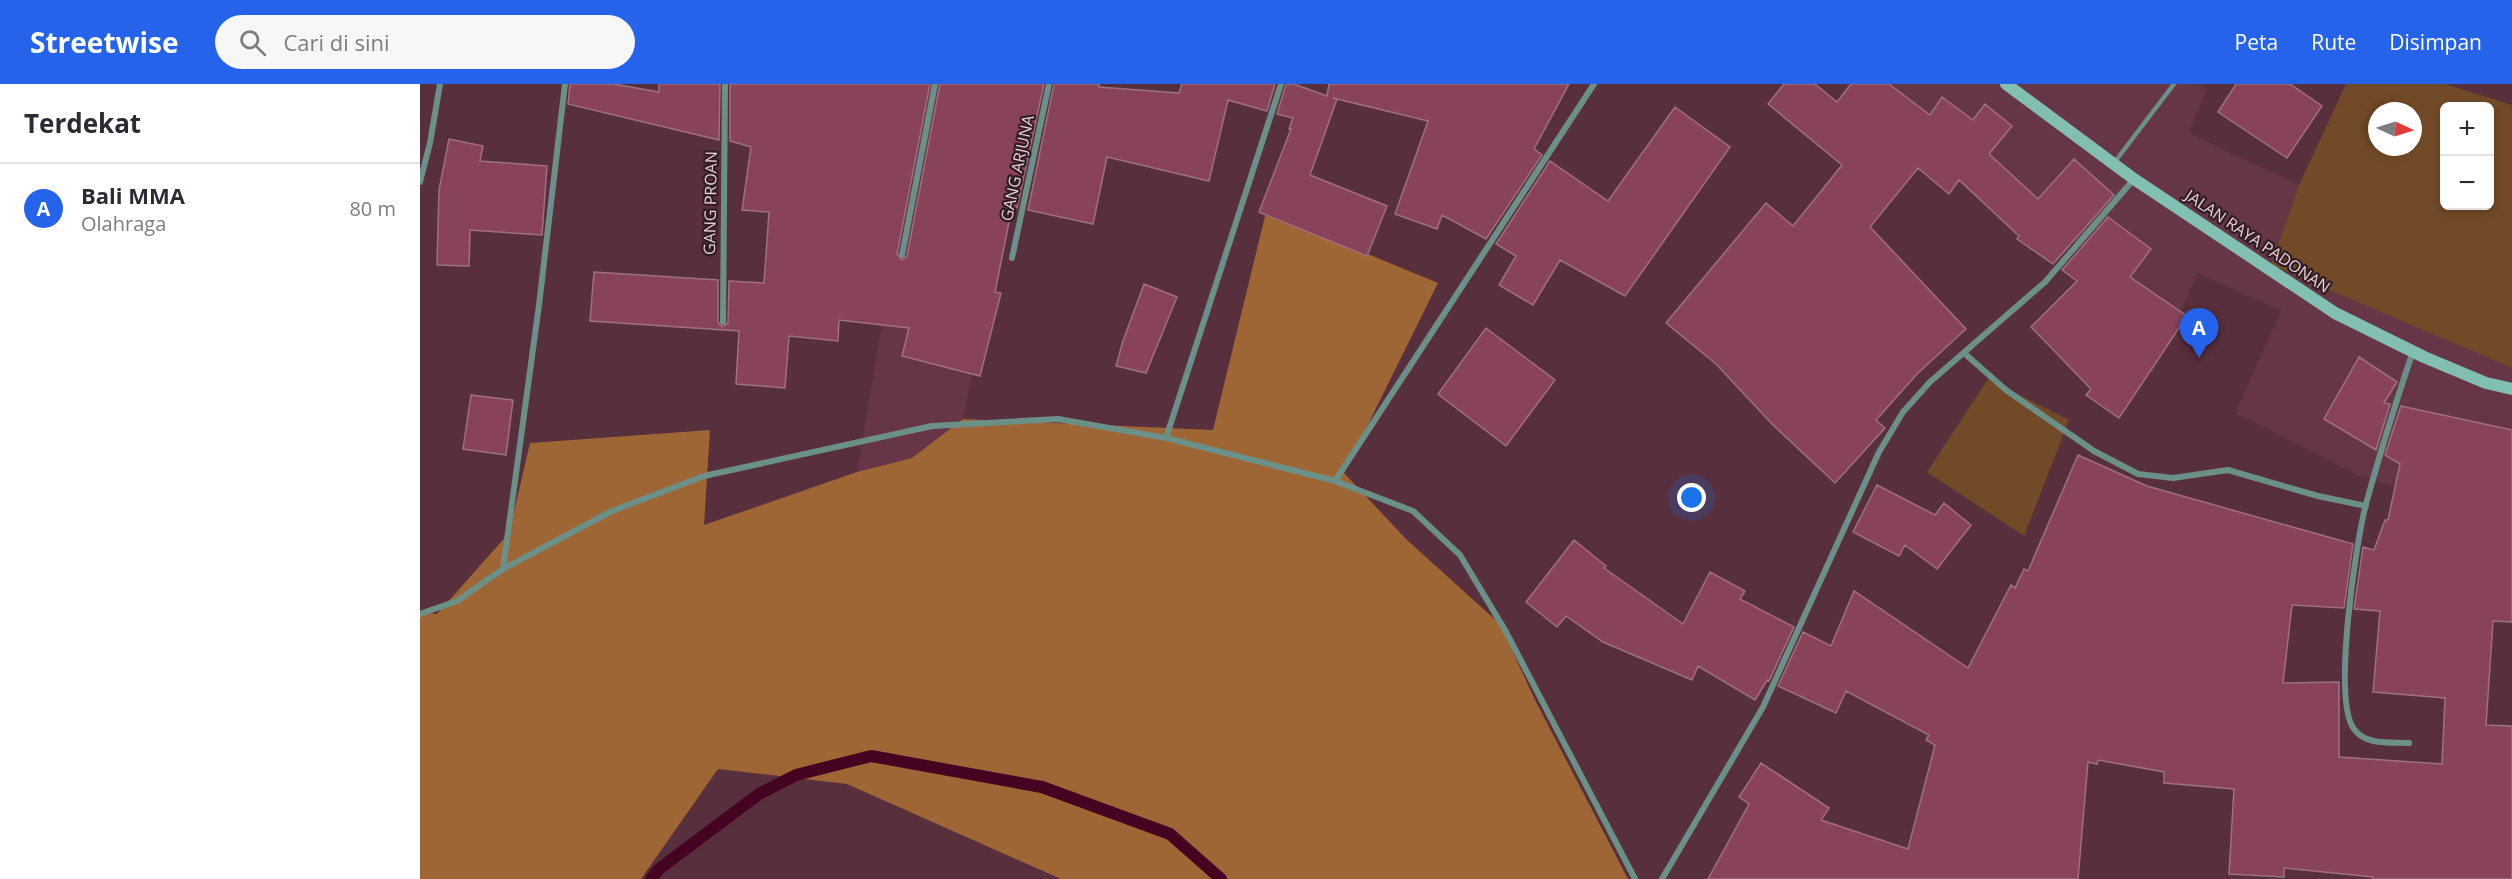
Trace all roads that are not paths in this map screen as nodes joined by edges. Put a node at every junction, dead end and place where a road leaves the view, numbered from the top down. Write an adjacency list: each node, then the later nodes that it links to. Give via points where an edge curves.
1 (440, 84): 12 (street)
2 (565, 84): 22 (street)
3 (725, 84): 15 (street, GANG PROAN)
4 (935, 84): 13 (street)
5 (1049, 84): 14 (street, GANG ARJUNA)
6 (1281, 84): 19 (street)
7 (1594, 84): 20 (street)
8 (2006, 84): 10 (main road, JALAN RAYA PADONAN)
9 (2174, 84): 10 (lane)
10 (2114, 164): 11 (main road, JALAN RAYA PADONAN)
11 (2134, 179): 16 (main road, JALAN RAYA PADONAN, via 2335,313); 17 (street, via 2044,282)
12 (420, 182)
13 (902, 255)
14 (1012, 258)
15 (723, 322)
16 (2413, 351): 18 (main road, JALAN RAYA PADONAN, via 2487,383); 21 (street)
17 (1964, 353): 21 (street, via 2006,390 2084,445 2139,474 2173,478 2228,470); 26 (street, via 1903,412 1879,452 1763,706)
18 (2512, 389)
19 (1166, 438): 20 (street); 22 (street, via 1058,419 932,426 704,476 612,511)
20 (1335, 481): 25 (street, via 1413,511 1460,555 1505,630)
21 (2366, 506): 24 (street, via 2345,638 2345,707 2353,728 2363,738)
22 (503, 569): 23 (street, via 457,601)
23 (420, 614)
24 (2409, 743)
25 (1635, 879)
26 (1662, 879)

